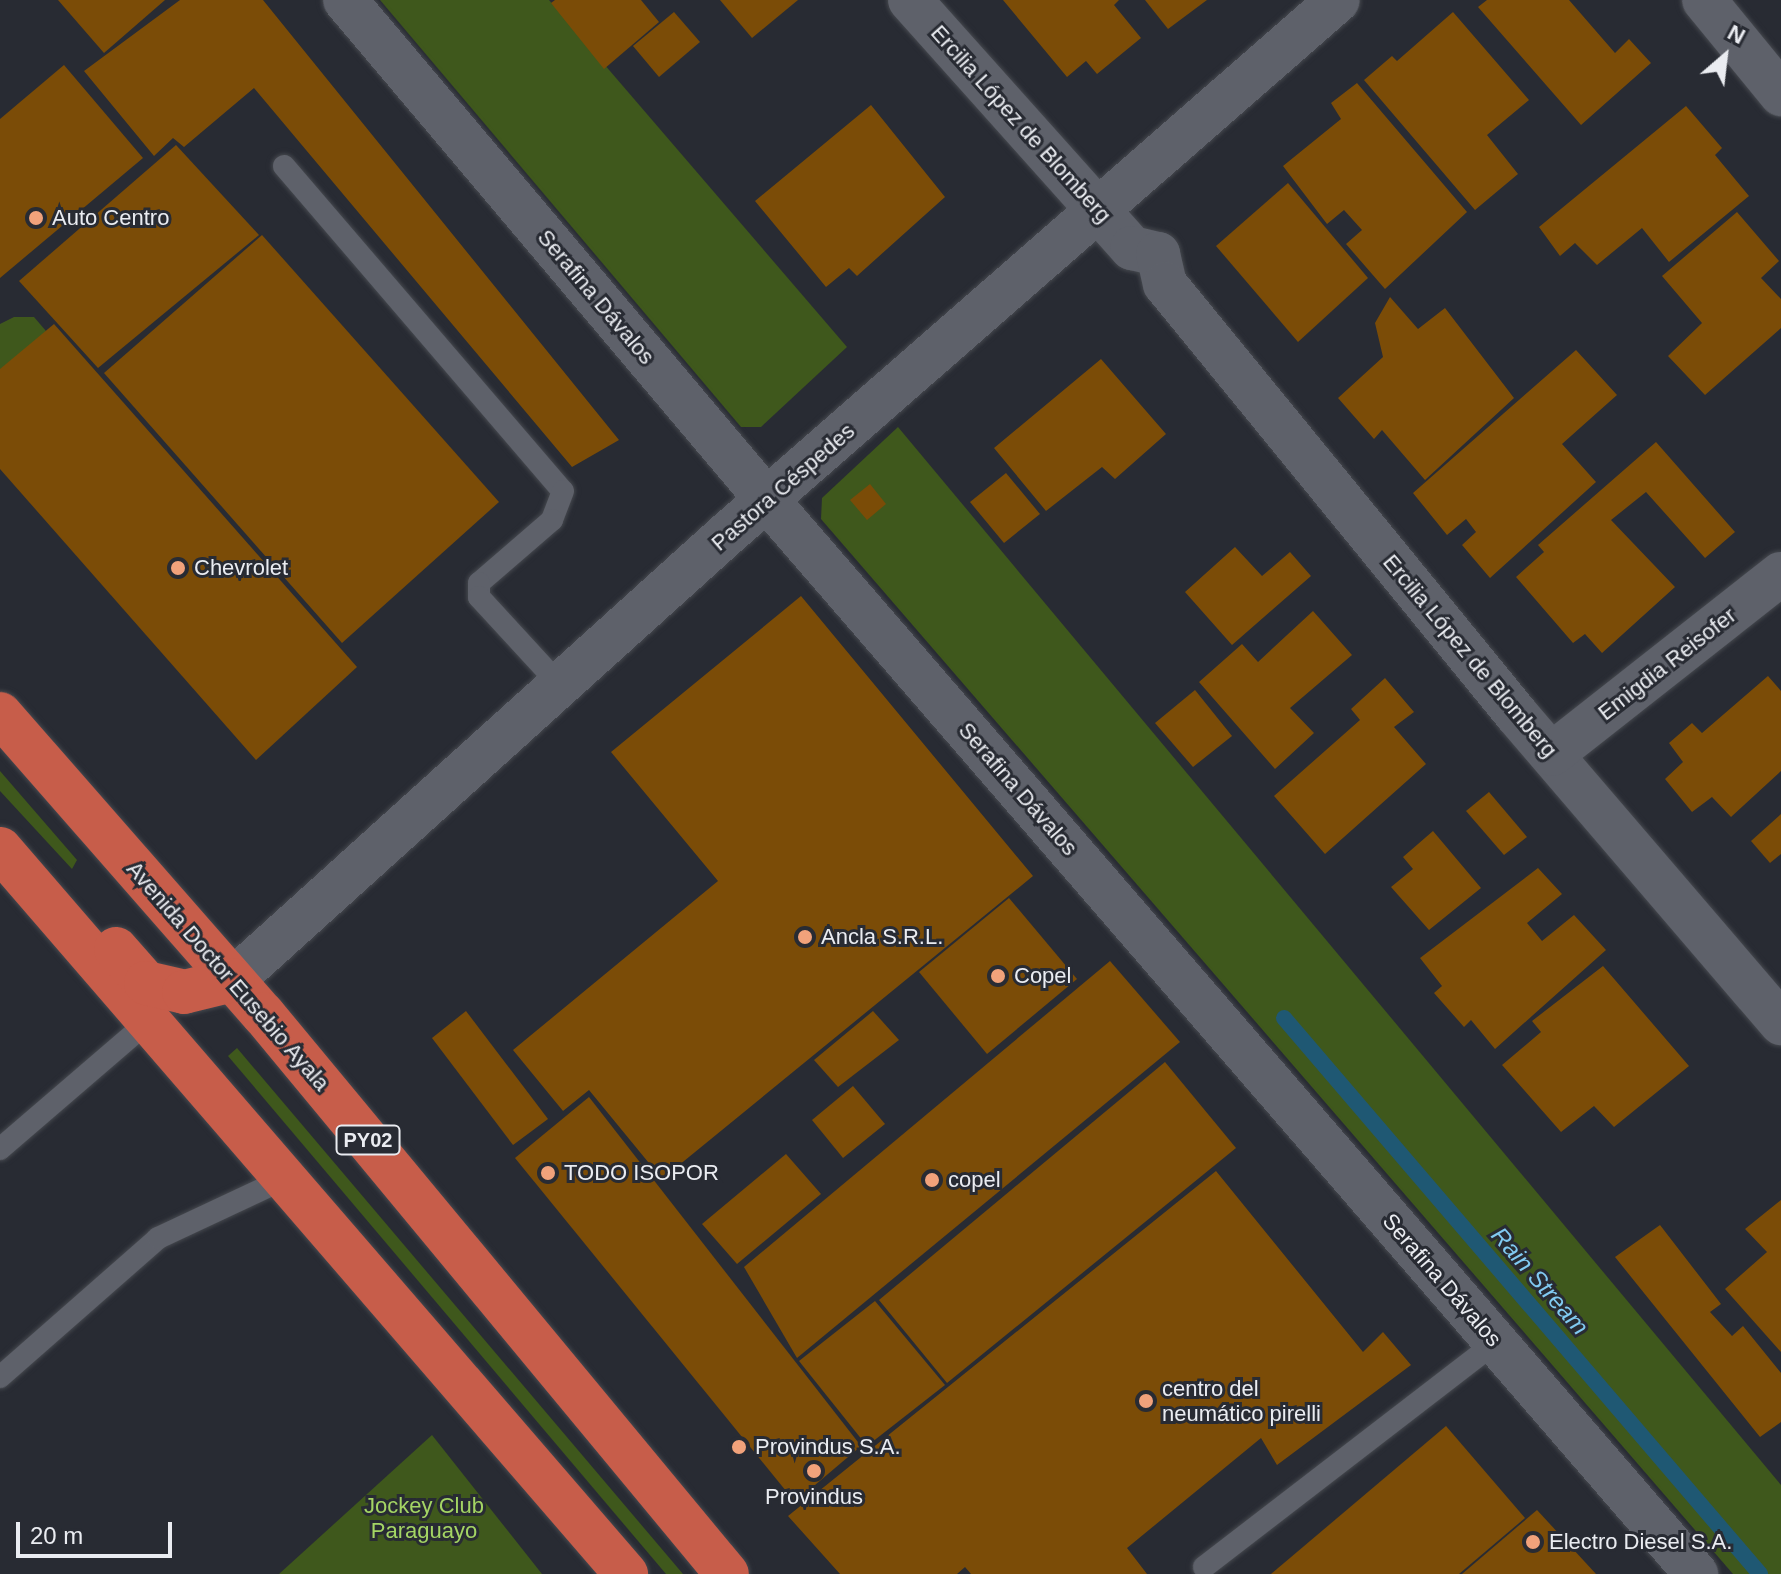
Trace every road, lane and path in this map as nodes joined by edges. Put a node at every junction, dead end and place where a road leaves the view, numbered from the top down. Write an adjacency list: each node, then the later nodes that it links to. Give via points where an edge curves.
1 (345, 0): 8 (street, Serafina Dávalos)
2 (910, 0): 7 (street, Ercilia López de Blomberg)
3 (1338, 0): 7 (street, Pastora Céspedes)
4 (1704, 0): 5 (street)
5 (1781, 94)
6 (284, 166): 10 (lane, via 563,491 552,520 479,583 479,597)
7 (1096, 209): 8 (street, Pastora Céspedes); 12 (street, Ercilia López de Blomberg, via 1132,248 1132,274 1165,284)
8 (768, 501): 10 (street, Pastora Céspedes); 19 (street, Serafina Dávalos)
9 (1781, 574): 12 (street, Emigdia Reisofer)
10 (560, 685): 14 (street, Pastora Céspedes)
11 (0, 714): 14 (highway, Avenida Doctor Eusebio Ayala / PY02)
12 (1552, 754): 16 (street, Ercilia López de Blomberg)
13 (10, 860): 14 (highway, via 58,884 146,983 184,992); 15 (highway)
14 (233, 980): 23 (highway, Avenida Doctor Eusebio Ayala / PY02)
15 (149, 1021): 17 (lane); 18 (highway)
16 (1781, 1023)
17 (0, 1149)
18 (288, 1177): 20 (lane, via 158,1238); 22 (highway)
19 (1496, 1342): 21 (lane); 24 (street, Serafina Dávalos)
20 (0, 1377)
21 (1204, 1567)
22 (626, 1574)
23 (727, 1574)
24 (1696, 1574)

